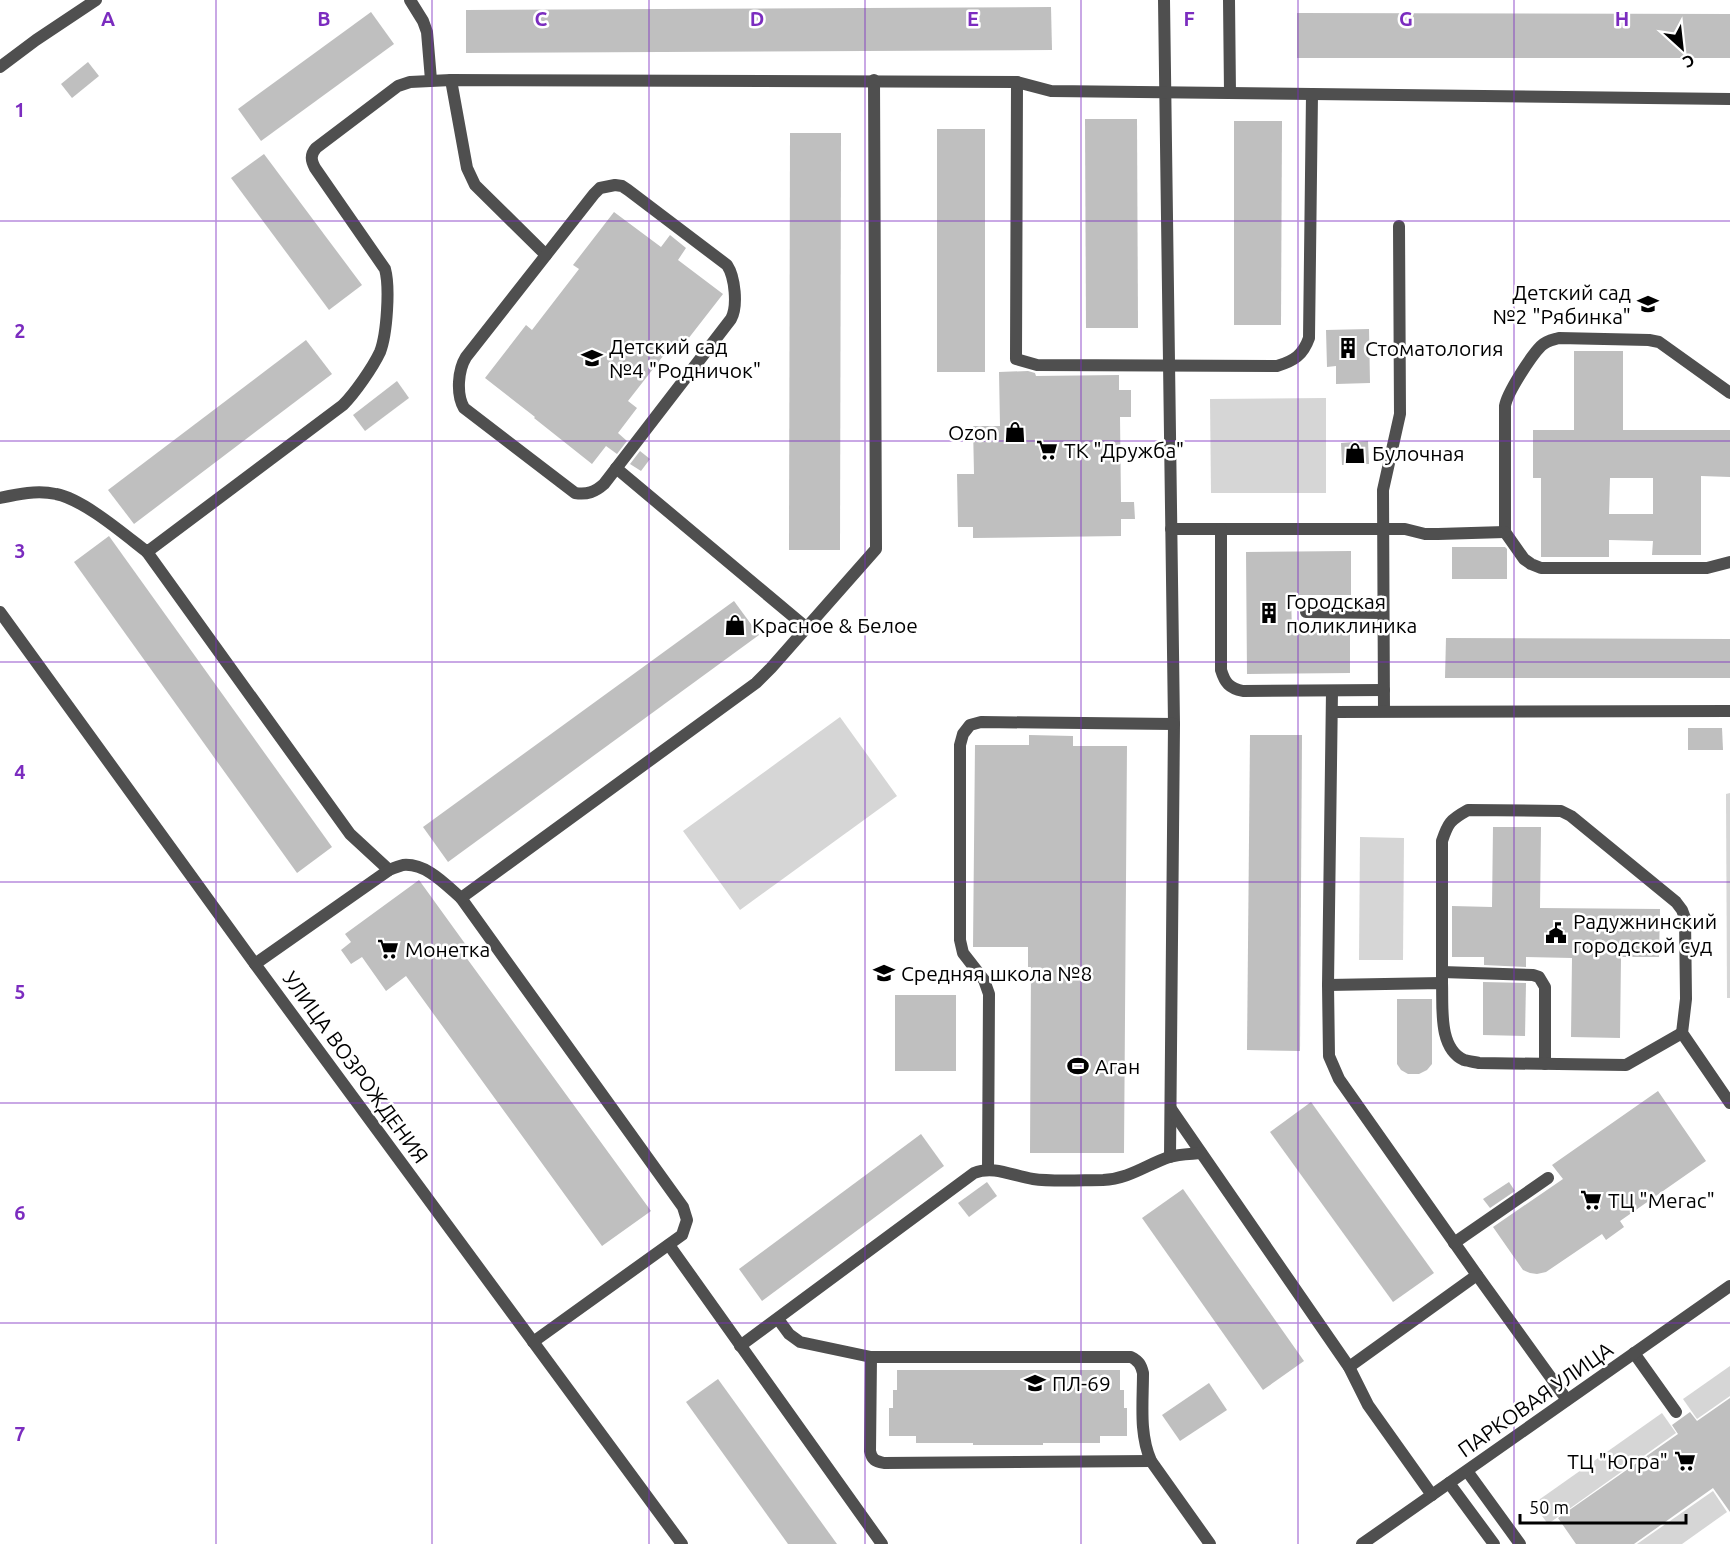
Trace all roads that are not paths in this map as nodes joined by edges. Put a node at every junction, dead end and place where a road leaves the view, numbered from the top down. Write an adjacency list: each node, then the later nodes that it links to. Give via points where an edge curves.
1 (96, 0): 5 (street)
2 (410, 0): 6 (street, via 427,32)
3 (1164, 0): 10 (street)
4 (1229, 0): 11 (street)
5 (0, 67)
6 (431, 80): 7 (street); 24 (street, via 398,86 312,153 315,168 385,269 389,292 379,354 343,405)
7 (451, 80): 8 (street); 15 (street, via 471,178)
8 (874, 80): 9 (street); 29 (street, via 876,549)
9 (1017, 82): 10 (street, via 1051,91); 16 (street, via 1016,359 1037,365)
10 (1166, 92): 11 (street); 16 (street)
11 (1230, 93): 12 (street)
12 (1312, 94): 13 (street); 16 (street, via 1309,338 1305,348 1298,357 1277,366)
13 (1730, 99)
14 (1400, 226): 22 (street, via 1400,414 1384,480)
15 (546, 255): 18 (street, via 463,362 459,397 468,412 575,493 597,490); 18 (street, via 594,194 600,188 615,185 628,190 718,258 733,276 731,319)
16 (1168, 366): 20 (street)
17 (1730, 393): 23 (street, via 1659,342 1549,340 1541,346 1504,406)
18 (616, 468): 29 (street)
19 (0, 498): 24 (street, via 43,492 72,499)
20 (1171, 529): 21 (street); 35 (street)
21 (1221, 529): 22 (street); 31 (street, via 1224,680 1242,691)
22 (1383, 529): 23 (street, via 1425,534); 28 (street)
23 (1505, 532): 25 (street, via 1524,559 1540,568 1707,568)
24 (147, 552): 36 (street, via 350,834)
25 (1730, 562)
26 (0, 612): 38 (street, УЛИЦА ВОЗРОЖДЕНИЯ)
27 (1306, 612): 28 (street)
28 (1383, 613): 30 (street)
29 (807, 628): 37 (street, via 756,683)
30 (1384, 690): 31 (street); 32 (street)
31 (1332, 691): 34 (street)
32 (1384, 711): 33 (street); 34 (street)
33 (1730, 711)
34 (1332, 712): 40 (street)
35 (1174, 724): 44 (street); 47 (street, via 981,722 970,725 963,734 960,940 963,953 984,980 989,994)
36 (389, 870): 37 (street, via 403,865 419,867); 38 (street)
37 (461, 898): 50 (street, via 683,1207 687,1220 682,1235)
38 (255, 964): 54 (street, УЛИЦА ВОЗРОЖДЕНИЯ)
39 (1442, 978): 40 (street); 41 (street, via 1442,841 1447,826 1468,810 1561,811 1682,910 1686,999); 42 (street, via 1445,1030 1454,1052 1464,1060 1479,1063); 42 (street, via 1539,977 1545,987)
40 (1328, 985): 49 (street, via 1329,1056 1339,1079)
41 (1682, 1034): 42 (street, via 1626,1065); 43 (street)
42 (1545, 1064)
43 (1730, 1103)
44 (1171, 1109): 45 (street); 46 (street)
45 (1201, 1153): 46 (street); 58 (street)
46 (1170, 1157): 47 (street, via 1136,1173 1105,1180 1034,1179)
47 (988, 1170): 53 (street, via 974,1173)
48 (1548, 1178): 49 (street)
49 (1454, 1243): 51 (street)
50 (669, 1245): 54 (street); 55 (street)
51 (1477, 1275): 58 (street); 59 (street)
52 (1730, 1286): 56 (street, ПАРКОВАЯ УЛИЦА)
53 (778, 1319): 55 (street); 57 (street, via 800,1342)
54 (533, 1342): 65 (street, УЛИЦА ВОЗРОЖДЕНИЯ)
55 (740, 1346): 66 (street)
56 (1634, 1353): 59 (street, ПАРКОВАЯ УЛИЦА); 60 (street)
57 (871, 1357): 61 (street, via 1131,1357 1143,1373 1143,1438); 61 (street, via 870,1451 875,1461)
58 (1348, 1366): 64 (street, via 1368,1405)
59 (1567, 1400): 62 (street, ПАРКОВАЯ УЛИЦА)
60 (1676, 1412)
61 (1151, 1461): 67 (street)
62 (1467, 1471): 63 (street, ПАРКОВАЯ УЛИЦА); 70 (street)
63 (1449, 1483): 64 (street, ПАРКОВАЯ УЛИЦА); 69 (street)
64 (1432, 1495): 68 (street, ПАРКОВАЯ УЛИЦА)
65 (682, 1544)
66 (882, 1544)
67 (1210, 1544)
68 (1362, 1544)
69 (1494, 1544)
70 (1520, 1544)

